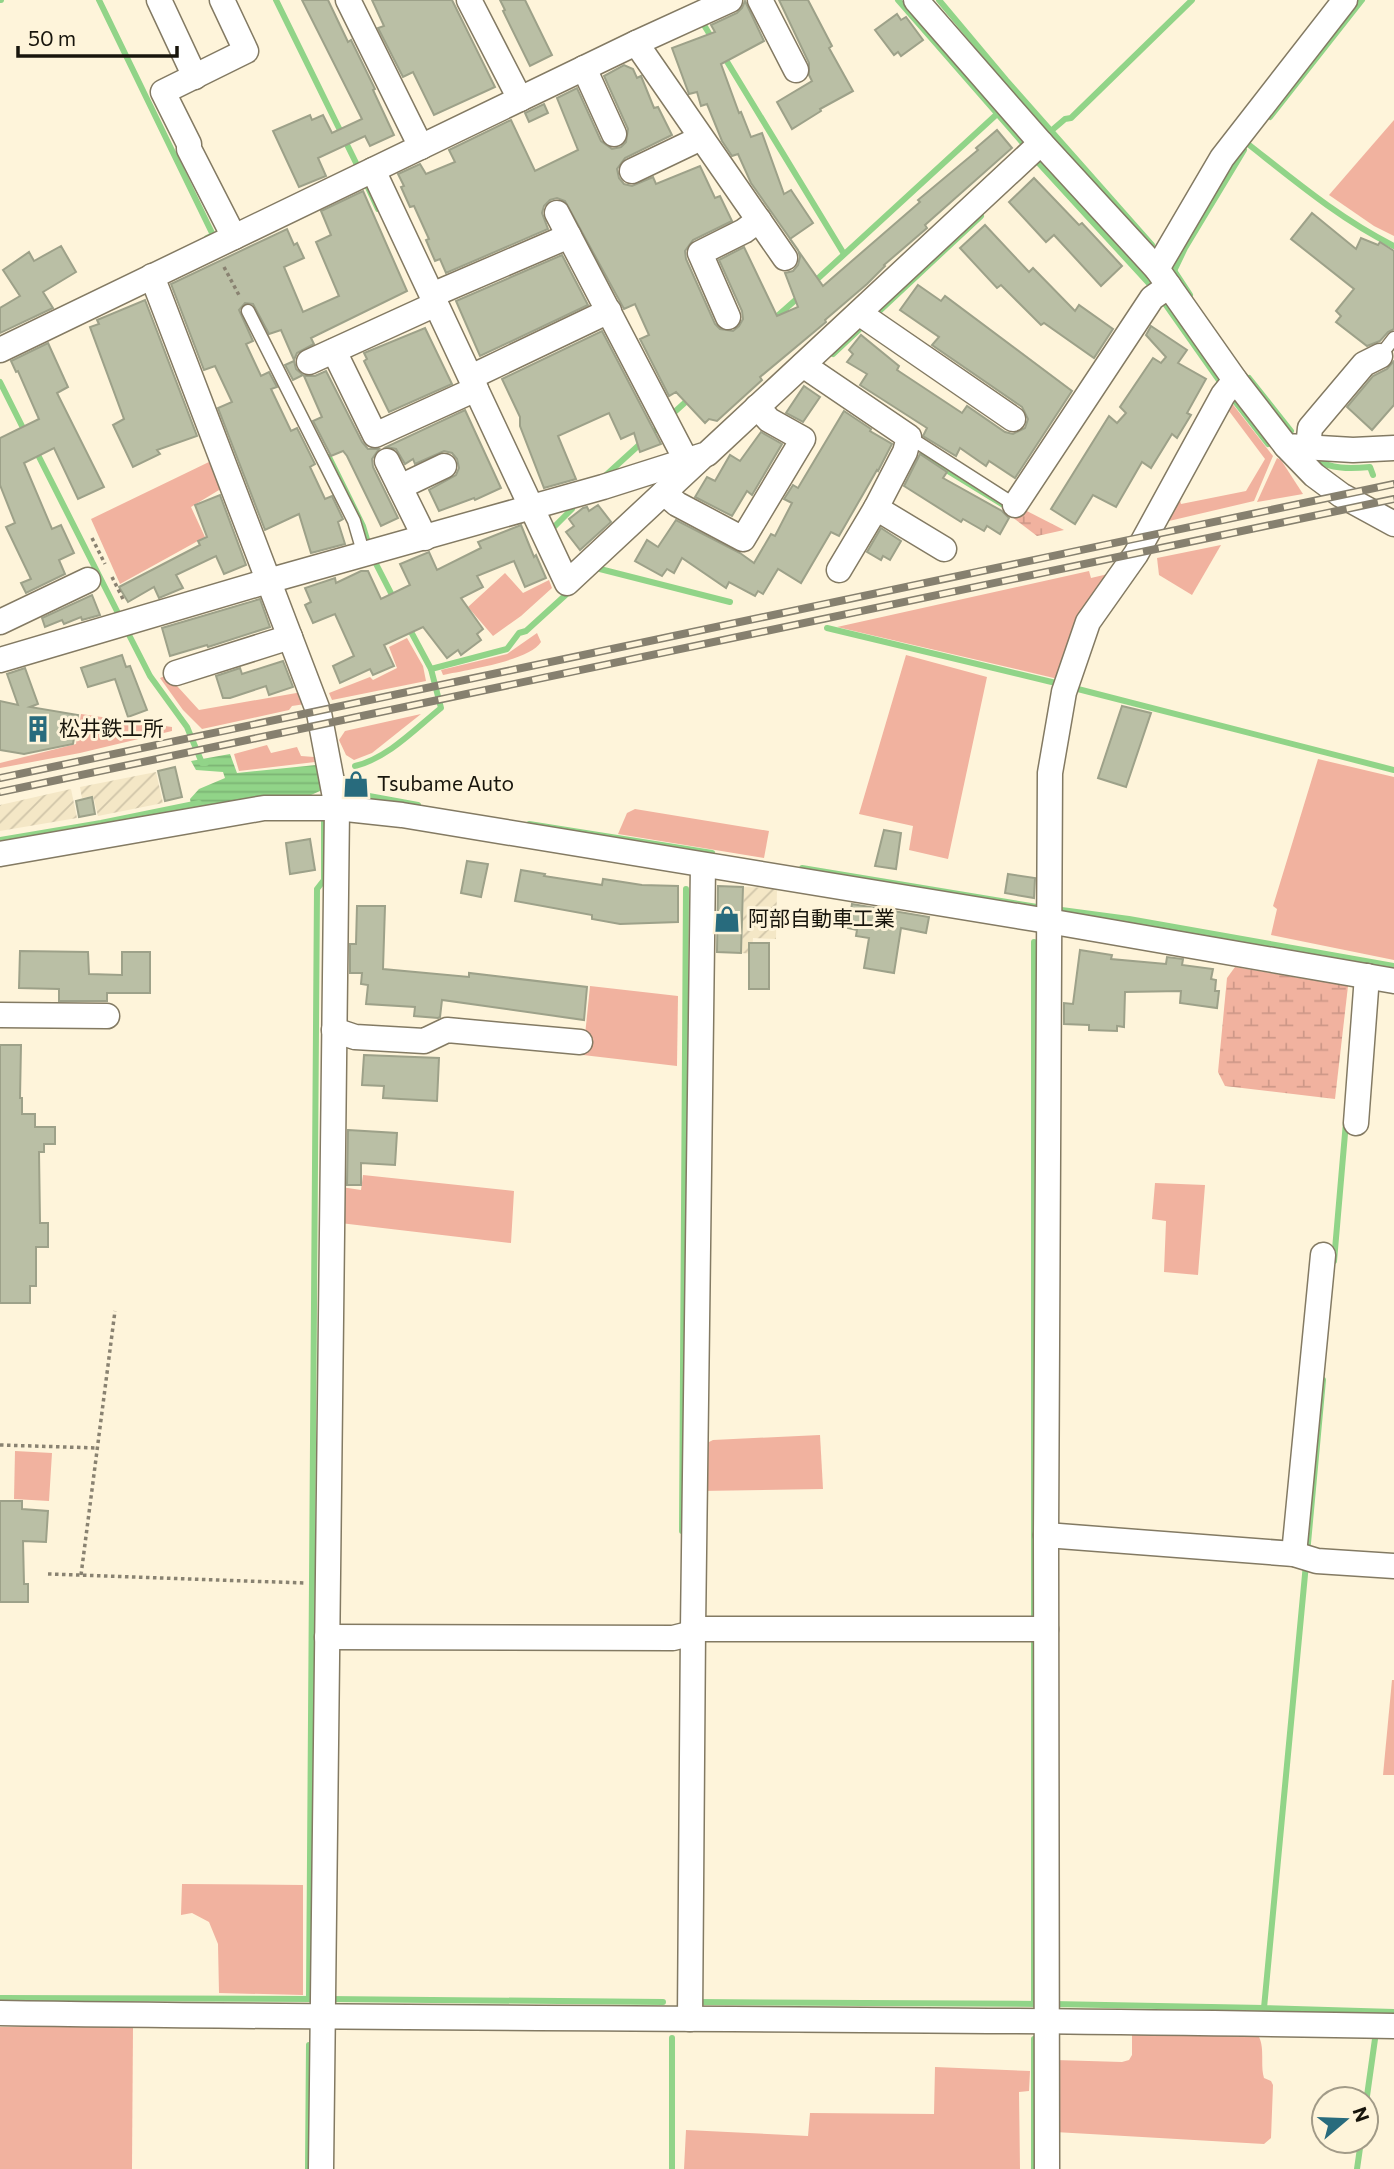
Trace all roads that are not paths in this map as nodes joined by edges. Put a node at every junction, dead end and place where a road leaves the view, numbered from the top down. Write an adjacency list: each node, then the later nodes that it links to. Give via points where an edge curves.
1 (159, 0): 12 (street)
2 (222, 0): 12 (street, via 246,51)
3 (348, 0): 16 (street)
4 (469, 0): 13 (street)
5 (730, 0): 9 (street)
6 (760, 0): 11 (street)
7 (916, 0): 17 (street)
8 (1345, 0): 26 (street, via 1222,158)
9 (636, 43): 10 (street); 15 (street)
10 (584, 68): 13 (street); 14 (street)
11 (796, 71)
12 (195, 77): 23 (street, via 163,92 189,144)
13 (516, 91): 16 (street)
14 (614, 134)
15 (701, 138): 18 (street); 21 (street)
16 (417, 140): 19 (street)
17 (1033, 150): 26 (street); 31 (street)
18 (632, 171)
19 (367, 174): 23 (street); 27 (street)
20 (557, 213): 22 (street)
21 (759, 220): 24 (street); 30 (street, via 700,253)
22 (569, 236): 27 (street); 29 (street)
23 (224, 237): 25 (street)
24 (785, 257)
25 (152, 276): 33 (street); 58 (street)
26 (1160, 286): 37 (street); 49 (street)
27 (429, 305): 34 (street); 38 (street)
28 (248, 311): 55 (lane)
29 (609, 311): 38 (street); 44 (street, via 665,419)
30 (728, 317)
31 (865, 318): 36 (street); 40 (street)
32 (1387, 347): 42 (street, via 1364,364)
33 (0, 350)
34 (334, 351): 35 (street); 38 (street, via 375,435)
35 (309, 362)
36 (809, 369): 39 (street); 41 (street)
37 (1229, 387): 42 (street); 66 (street, via 1136,554 1088,622 1065,686 1051,773)
38 (469, 389): 51 (street)
39 (762, 413): 44 (street); 48 (street, via 803,439 743,539)
40 (1013, 419)
41 (907, 445): 49 (lane); 50 (street)
42 (1297, 447): 43 (street); 52 (street, via 1314,475)
43 (1394, 448)
44 (696, 457): 48 (street); 51 (street)
45 (387, 461): 47 (street)
46 (444, 466): 47 (street)
47 (400, 487): 53 (street)
48 (670, 498): 51 (street, via 567,583 545,536)
49 (1014, 505)
50 (876, 508): 54 (street); 56 (street)
51 (524, 509): 53 (street)
52 (1394, 524)
53 (425, 538): 55 (street)
54 (944, 549)
55 (368, 553): 58 (street)
56 (839, 570)
57 (88, 580): 59 (street)
58 (268, 581): 60 (street); 61 (street)
59 (0, 622)
60 (290, 637): 62 (street); 63 (street, via 319,713)
61 (0, 660)
62 (176, 673)
63 (337, 808): 64 (street, via 264,808); 65 (street); 71 (street)
64 (0, 854)
65 (703, 865): 66 (street); 79 (street)
66 (1049, 912): 67 (street); 75 (street)
67 (1367, 976): 68 (street); 73 (street)
68 (1394, 981)
69 (0, 1015): 70 (street)
70 (107, 1016)
71 (334, 1030): 72 (street, via 355,1037 424,1041 447,1030); 80 (street)
72 (580, 1042)
73 (1356, 1123)
74 (1322, 1255): 76 (street)
75 (1046, 1535): 76 (street); 78 (street)
76 (1303, 1556): 77 (street)
77 (1394, 1566)
78 (1037, 1629): 79 (street); 83 (street)
79 (685, 1633): 80 (street); 82 (street)
80 (327, 1637): 81 (street)
81 (322, 2006): 82 (street); 84 (street); 86 (street)
82 (690, 2007): 83 (street)
83 (1047, 2010): 85 (street); 87 (street)
84 (0, 2013)
85 (1394, 2026)
86 (321, 2169)
87 (1047, 2169)

